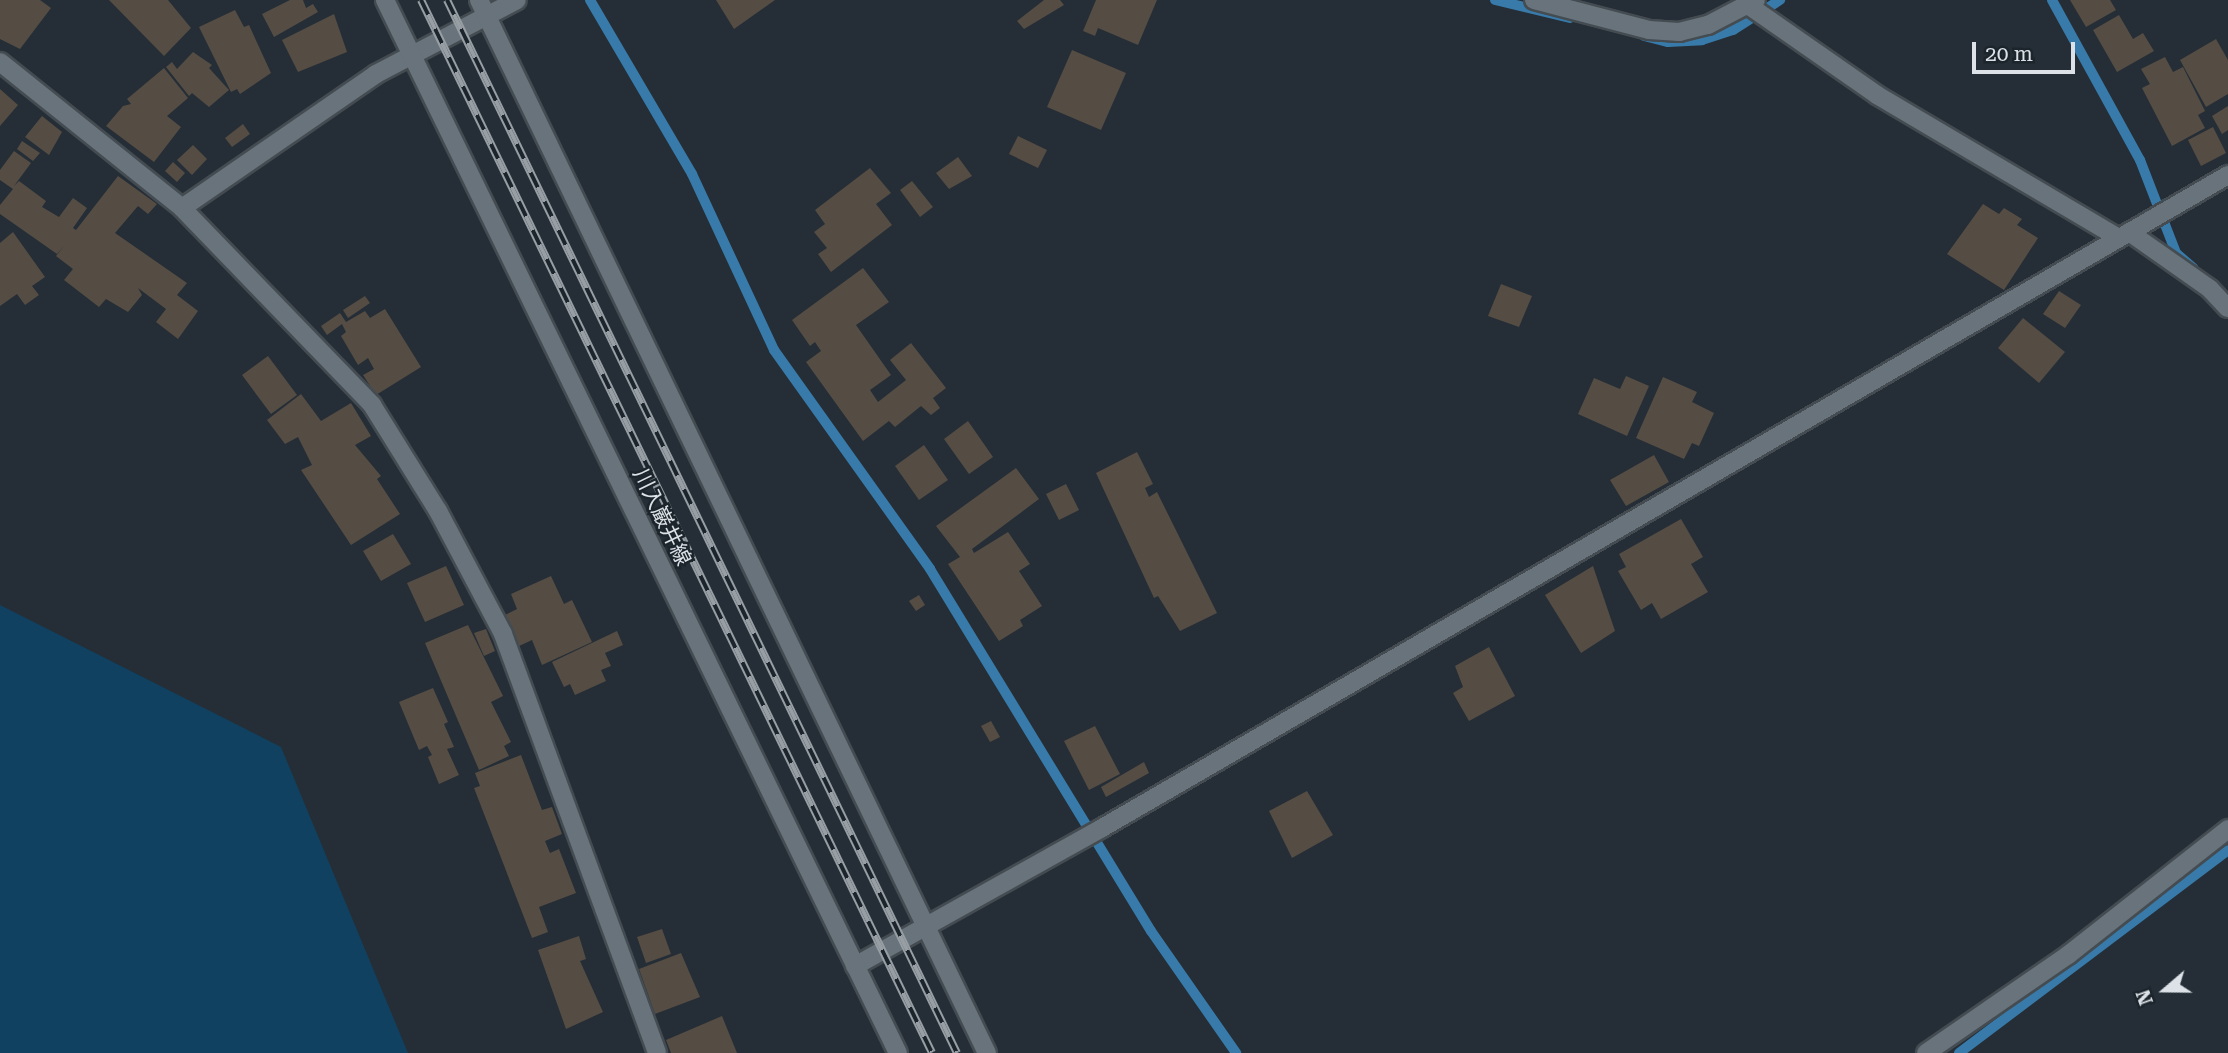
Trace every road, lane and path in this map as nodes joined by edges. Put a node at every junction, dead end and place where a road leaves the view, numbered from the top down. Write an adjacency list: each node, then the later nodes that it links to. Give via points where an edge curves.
1 (386, 0): 7 (street, 川入巌井線)
2 (479, 0): 6 (street)
3 (517, 0): 6 (street)
4 (1534, 0): 5 (street, via 1649,30 1679,32)
5 (1756, 8): 11 (street, via 1877,95)
6 (487, 18): 7 (street); 14 (street)
7 (413, 56): 10 (street, via 376,74); 15 (street, 川入巌井線)
8 (0, 62): 10 (street)
9 (2228, 175): 11 (street)
10 (182, 208): 16 (street, via 372,405 438,512 503,634)
11 (2124, 235): 12 (street, via 2210,289); 14 (street)
12 (2228, 309)
13 (2228, 828): 19 (street, via 2068,955)
14 (926, 928): 15 (street); 18 (street)
15 (855, 966): 17 (street, 川入巌井線)
16 (657, 1053)
17 (898, 1053)
18 (987, 1053)
19 (1926, 1053)

